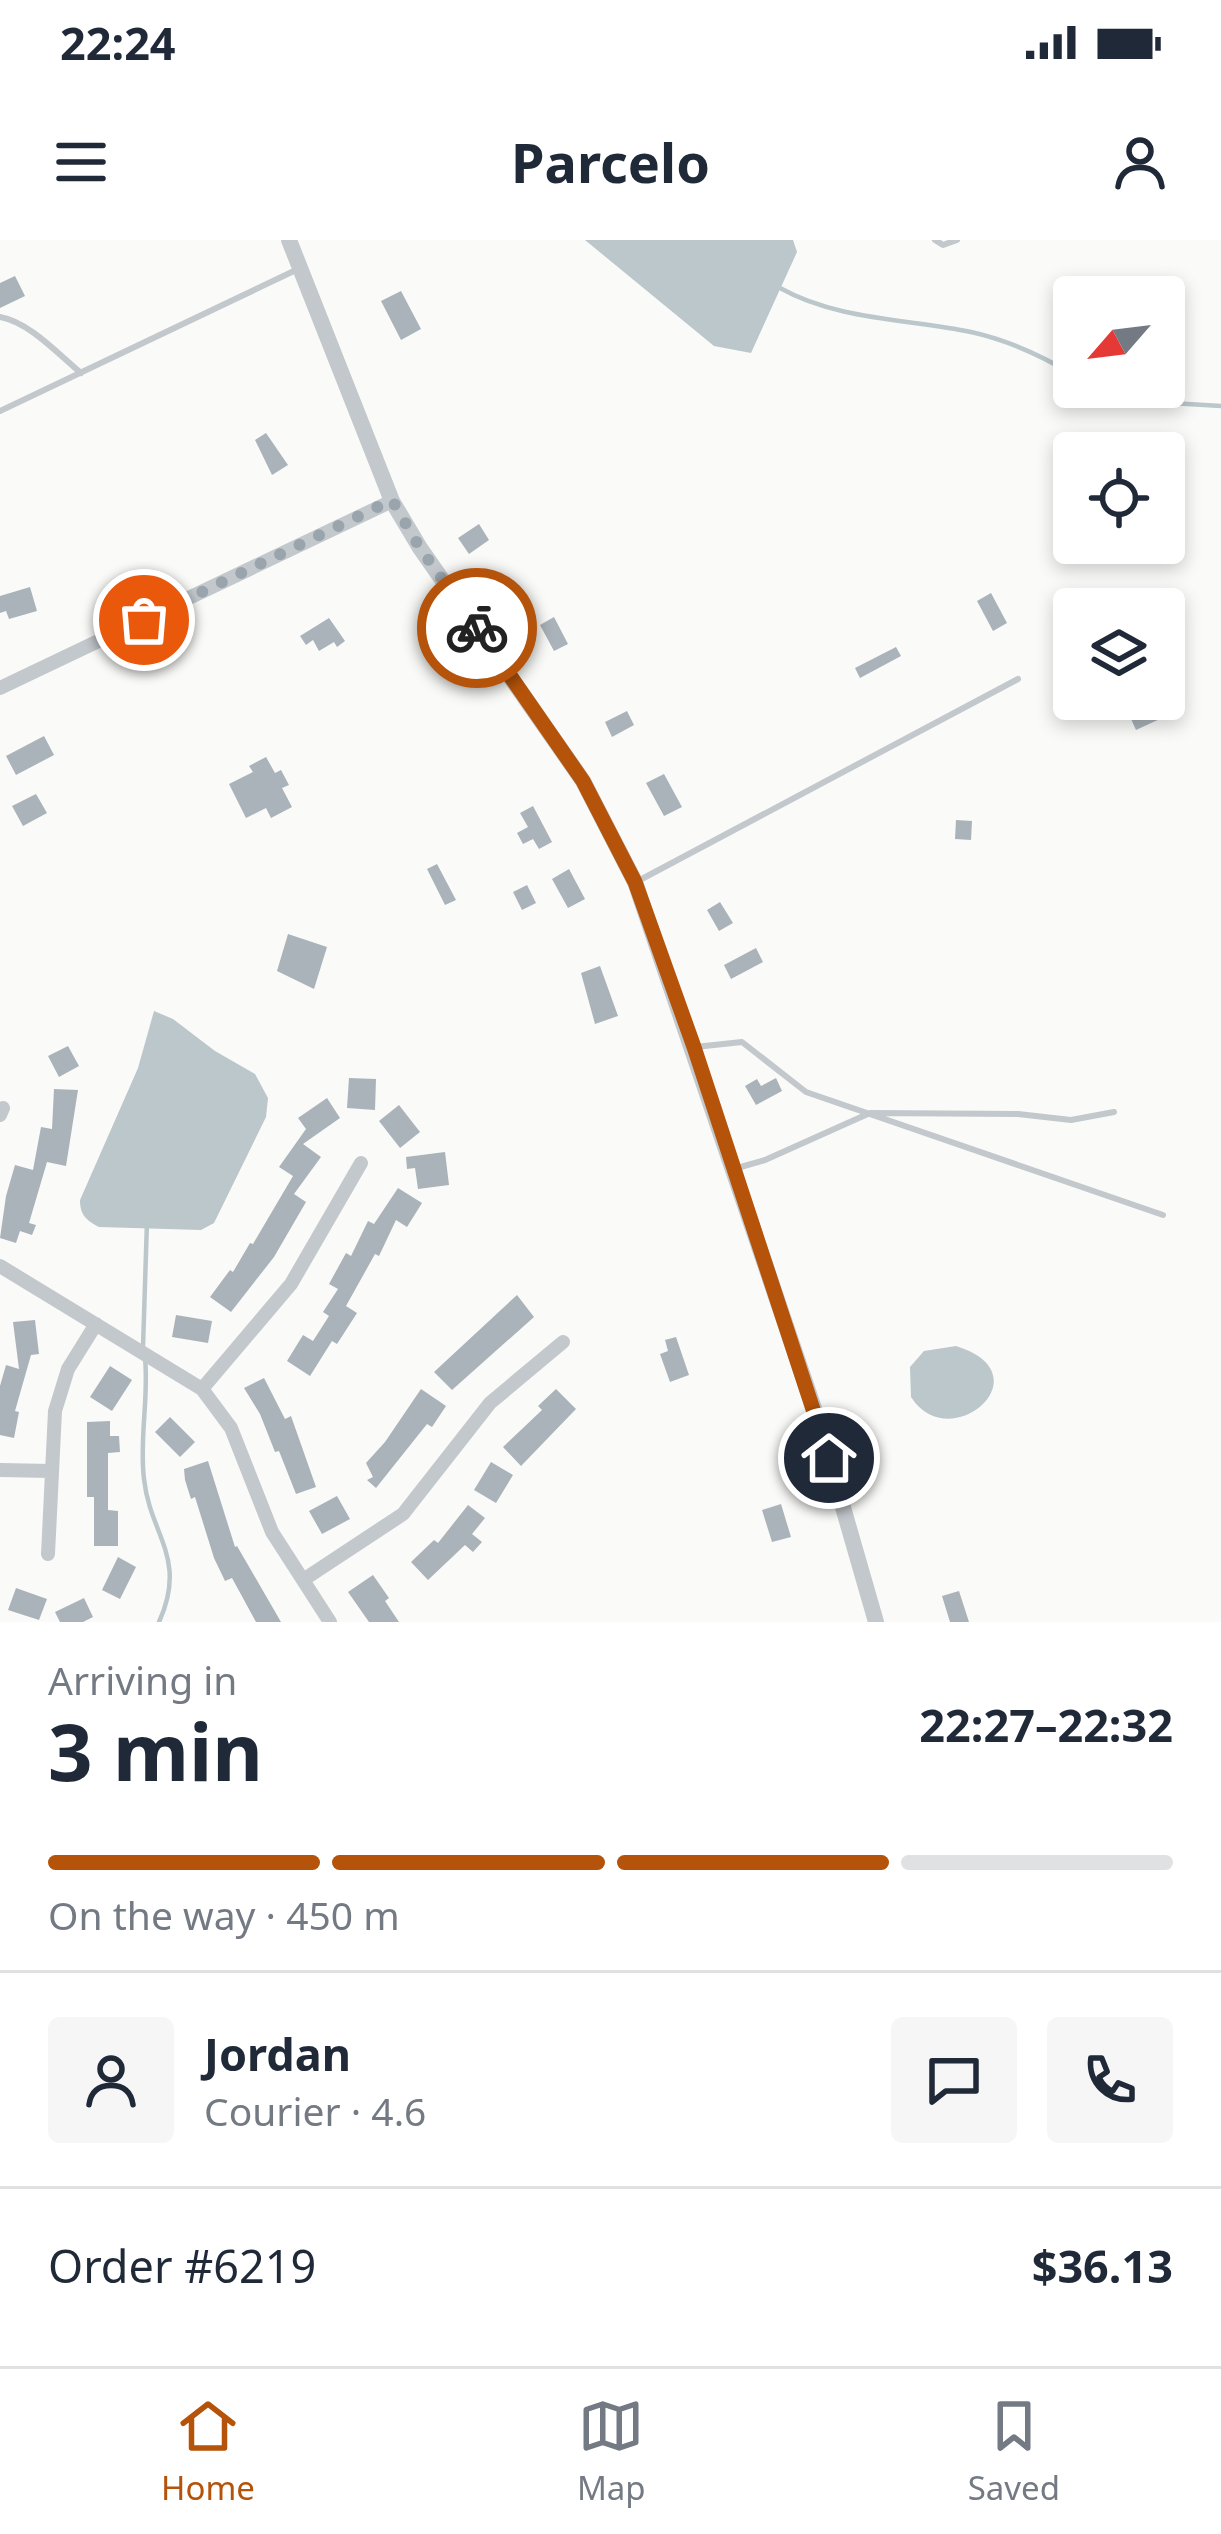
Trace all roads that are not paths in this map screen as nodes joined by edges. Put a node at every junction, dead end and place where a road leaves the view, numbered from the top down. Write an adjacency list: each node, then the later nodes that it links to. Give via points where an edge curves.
1 (289, 240): 4 (street)
2 (935, 240): 3 (lane)
3 (957, 240)
4 (300, 268): 6 (lane); 8 (street)
5 (0, 317): 6 (lane)
6 (81, 373): 7 (lane)
7 (0, 411)
8 (392, 500): 10 (street); 11 (street, via 583,781)
9 (1018, 679): 11 (lane)
10 (0, 688)
11 (635, 882): 12 (street)
12 (694, 1047): 14 (lane, via 742,1042 806,1092); 16 (street)
13 (1114, 1112): 14 (lane, via 1070,1120)
14 (870, 1113): 16 (lane); 17 (lane)
15 (361, 1163): 21 (street, via 291,1284)
16 (734, 1168): 27 (street)
17 (1163, 1215)
18 (0, 1266): 19 (street)
19 (96, 1324): 21 (street); 23 (street, via 60,1390)
20 (562, 1342): 25 (street, via 490,1403 403,1514)
21 (202, 1389): 25 (street, via 231,1428 262,1512)
22 (0, 1470): 23 (street)
23 (51, 1471): 24 (street)
24 (48, 1554)
25 (303, 1580): 26 (street)
26 (330, 1622)
27 (876, 1622)

